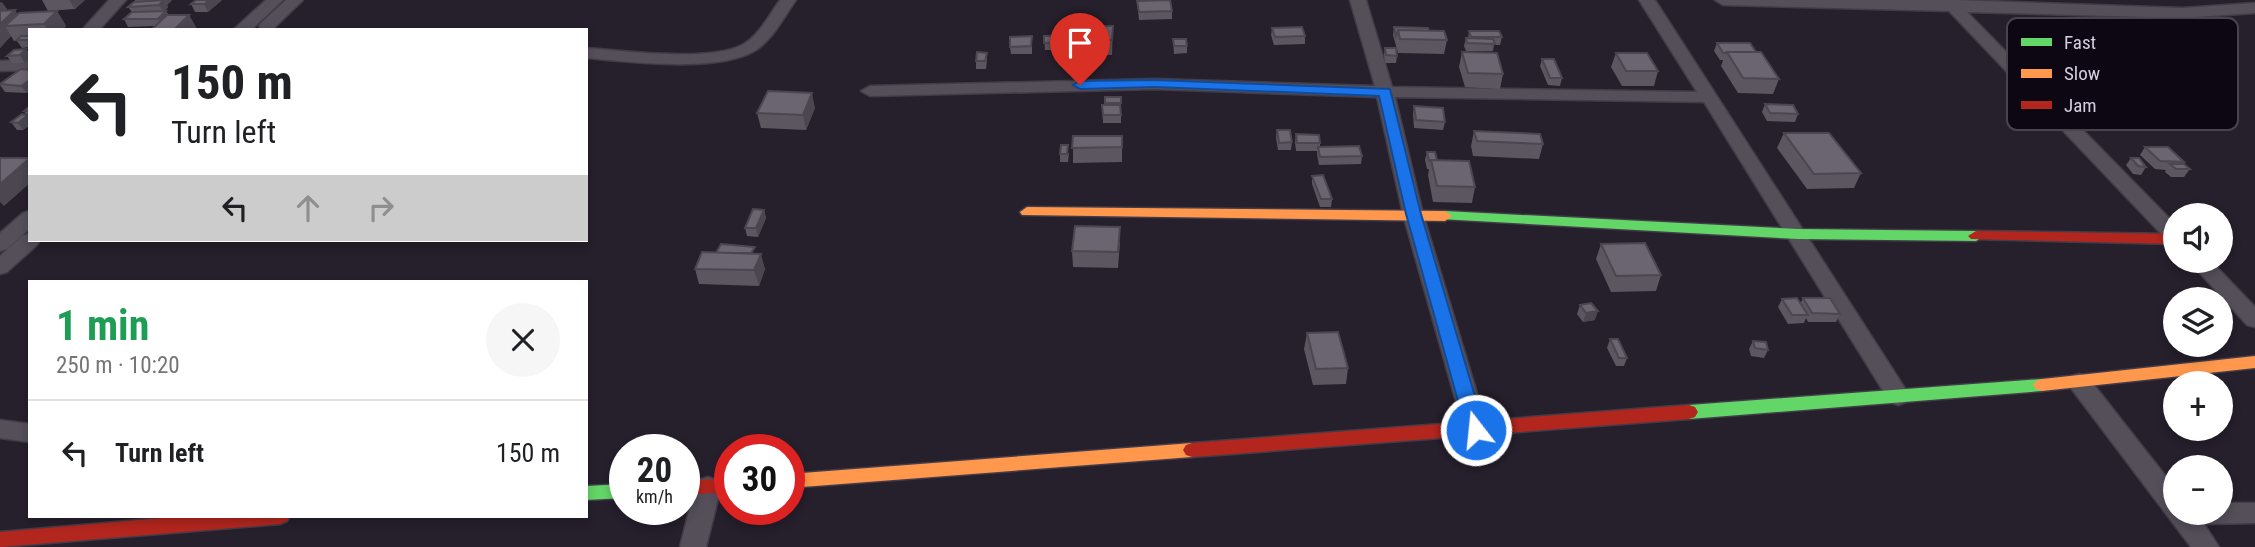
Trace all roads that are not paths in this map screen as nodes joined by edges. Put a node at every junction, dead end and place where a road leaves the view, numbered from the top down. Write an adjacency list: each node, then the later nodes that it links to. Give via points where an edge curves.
1 (118, 0): 10 (street)
2 (275, 0): 11 (street)
3 (295, 0): 12 (street)
4 (788, 0): 13 (street, via 755,43 744,50 711,57)
5 (1358, 0): 18 (street)
6 (1647, 0): 19 (street)
7 (1723, 0): 8 (street)
8 (1950, 3): 9 (street, via 2182,13); 14 (street)
9 (2242, 5)
10 (92, 28)
11 (243, 28)
12 (264, 28)
13 (588, 53)
14 (2007, 62)
15 (28, 65): 16 (street)
16 (0, 66)
17 (870, 91): 18 (street, via 1155,83)
18 (1385, 92): 19 (street); 22 (street)
19 (1708, 97): 25 (street)
20 (2072, 130): 24 (street)
21 (1027, 212): 22 (street)
22 (1413, 214): 25 (street); 36 (street)
23 (28, 219): 28 (street)
24 (2163, 225)
25 (1798, 234): 26 (street); 34 (street)
26 (2163, 237)
27 (28, 242): 29 (street)
28 (0, 244)
29 (0, 267)
30 (2210, 273): 31 (street)
31 (2255, 320)
32 (2255, 362): 33 (street)
33 (2079, 382): 34 (street); 40 (street)
34 (1898, 396): 36 (street)
35 (0, 429): 37 (street)
36 (1476, 430): 38 (street)
37 (28, 433)
38 (805, 480)
39 (707, 487): 48 (street)
40 (2163, 490)
41 (609, 492): 42 (street)
42 (588, 493)
43 (2233, 513): 44 (street)
44 (2255, 513)
45 (257, 518): 47 (street)
46 (2190, 525): 49 (street)
47 (0, 540)
48 (693, 547)
49 (2206, 547)

